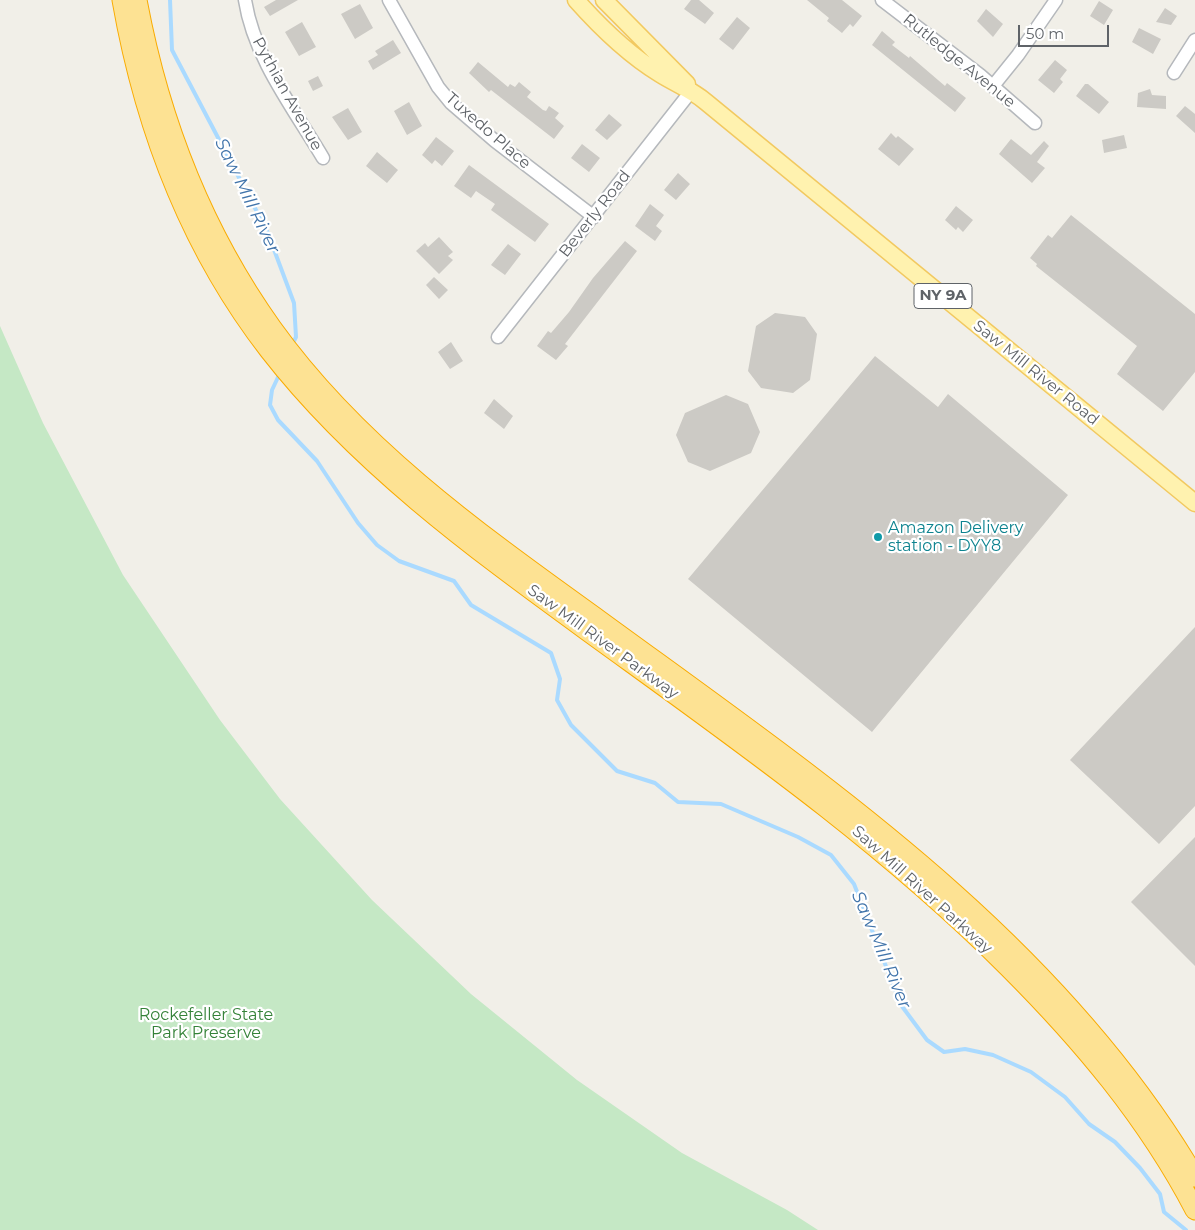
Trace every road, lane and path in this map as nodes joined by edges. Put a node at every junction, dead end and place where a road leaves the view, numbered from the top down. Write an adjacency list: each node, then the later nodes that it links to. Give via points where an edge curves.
1 (122, 0): 17 (highway, Saw Mill River Parkway, via 148,109 181,200 222,280 268,349)
2 (137, 0): 17 (highway, Saw Mill River Parkway, via 163,109 188,178 223,252 274,331)
3 (245, 0): 14 (street, Pythian Avenue, via 257,42)
4 (389, 0): 15 (street, Tuxedo Place, via 438,87 451,103)
5 (576, 0): 12 (main road, Saw Mill River Road / NY 9A, via 648,66)
6 (604, 0): 12 (main road, Saw Mill River Road / NY 9A)
7 (882, 0): 11 (street, Rutledge Avenue)
8 (1056, 0): 11 (street)
9 (1195, 40): 10 (street)
10 (1174, 73)
11 (993, 86): 13 (street, Rutledge Avenue)
12 (692, 90): 15 (street, Beverly Road); 18 (main road, Saw Mill River Road / NY 9A)
13 (1035, 123)
14 (323, 158)
15 (594, 217): 16 (street, Beverly Road)
16 (498, 337)
17 (294, 369): 19 (highway, Saw Mill River Parkway, via 459,516 827,788 964,903 1034,971 1095,1037 1150,1106); 20 (highway, Saw Mill River Parkway, via 357,447 436,516 536,594 802,788 893,860 952,913 1041,1001 1112,1081 1163,1154)
18 (1195, 503)
19 (1195, 1178)
20 (1195, 1210)

